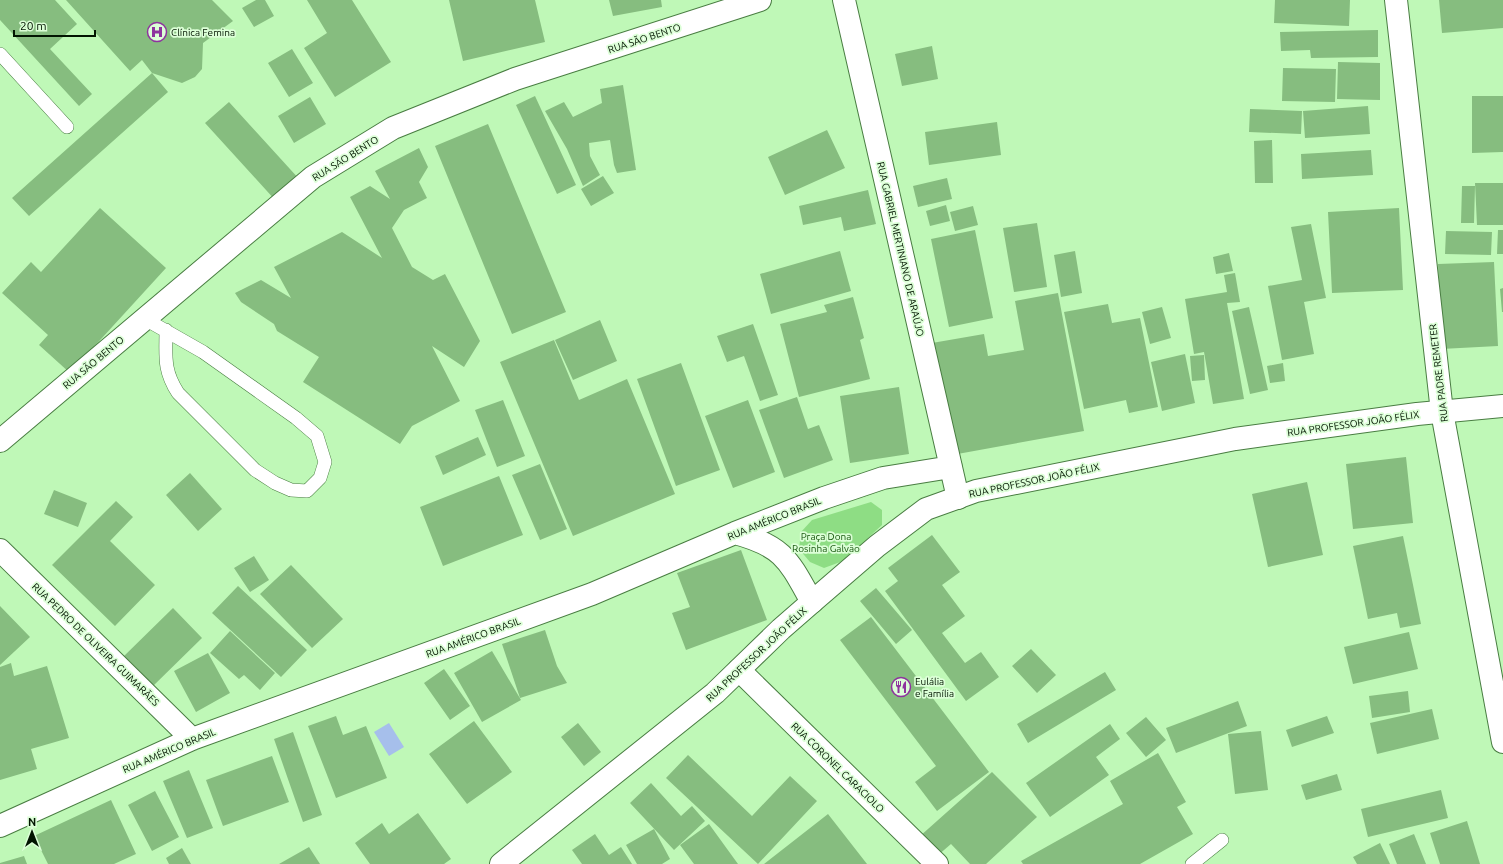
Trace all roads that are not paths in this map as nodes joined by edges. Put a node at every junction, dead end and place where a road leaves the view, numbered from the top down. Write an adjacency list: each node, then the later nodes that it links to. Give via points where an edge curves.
1 (760, 0): 6 (street, RUA SÃO BENTO, via 515,79 393,128 313,178)
2 (844, 0): 11 (street, RUA GABRIEL MERTINIANO DE ARAÚJO)
3 (1396, 0): 9 (street, RUA PADRE REMETER)
4 (0, 54): 5 (lane)
5 (67, 127)
6 (145, 318): 7 (lane); 10 (street, RUA SÃO BENTO)
7 (166, 330): 7 (lane, via 203,352 296,418 317,436 325,462 320,478 308,491 291,490 254,470 178,393 167,370)
8 (1503, 406): 9 (street, RUA PROFESSOR JOÃO FÉLIX)
9 (1442, 412): 12 (street, RUA PROFESSOR JOÃO FÉLIX, via 1234,440 976,491); 18 (street, RUA PADRE REMETER)
10 (0, 441)
11 (951, 467): 12 (street, RUA GABRIEL MERTINIANO DE ARAÚJO); 13 (street, RUA AMÉRICO BRASIL, via 883,478 824,498)
12 (958, 498): 15 (street, RUA PROFESSOR JOÃO FÉLIX, via 926,509 877,546)
13 (735, 534): 15 (street, via 753,538 774,548 790,563); 17 (street, RUA AMÉRICO BRASIL, via 592,594)
14 (0, 550): 17 (street, RUA PEDRO DE OLIVEIRA GUIMARÃES)
15 (812, 602): 16 (street, RUA PROFESSOR JOÃO FÉLIX)
16 (739, 670): 21 (street, RUA PROFESSOR JOÃO FÉLIX, via 709,698); 22 (street, RUA CORONEL CARACIOLO)
17 (192, 739): 19 (street, RUA AMÉRICO BRASIL)
18 (1503, 742)
19 (0, 826)
20 (1222, 840): 23 (lane)
21 (501, 864)
22 (937, 864)
23 (1192, 864)

